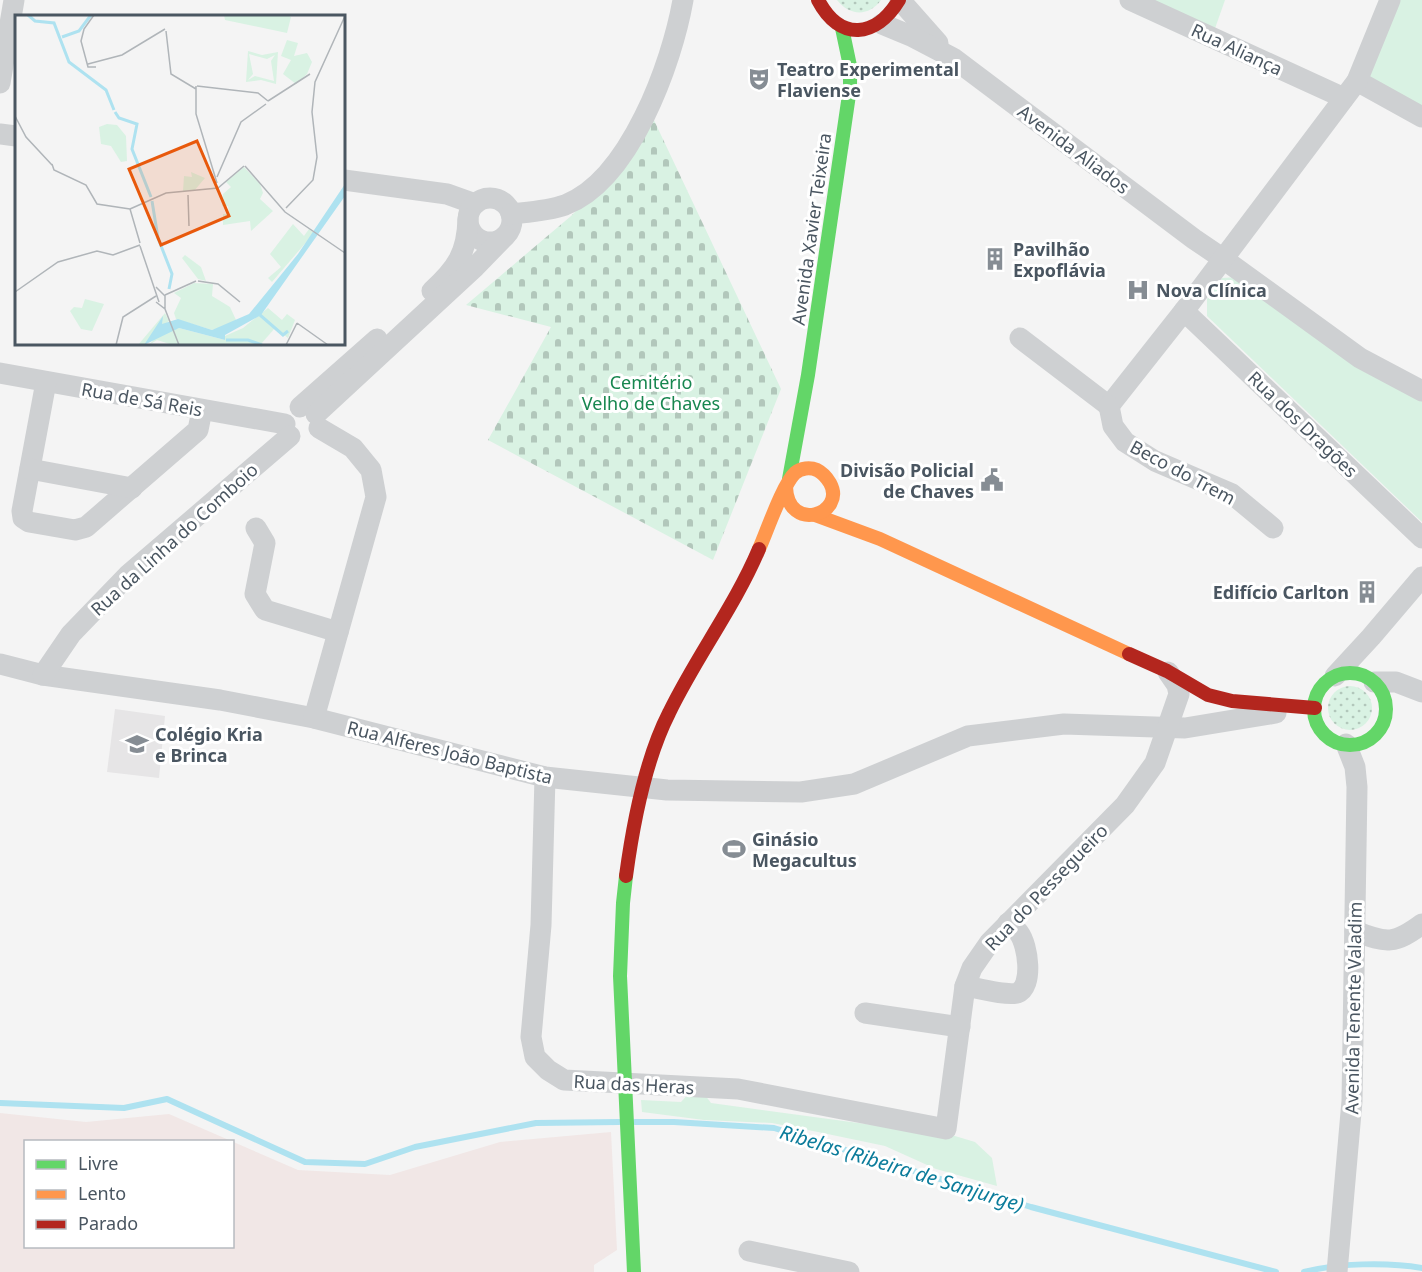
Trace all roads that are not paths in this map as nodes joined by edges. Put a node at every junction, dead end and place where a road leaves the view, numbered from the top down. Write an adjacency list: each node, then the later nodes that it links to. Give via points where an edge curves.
1 (14, 0): 10 (street)
2 (683, 0): 18 (street, via 661,83 617,159 593,186 567,204)
3 (818, 0): 7 (main road, via 830,20)
4 (899, 0): 8 (main road, via 890,17); 9 (street)
5 (1130, 0): 12 (street, Rua Aliança)
6 (1390, 0): 12 (street)
7 (842, 28): 8 (main road); 11 (main road)
8 (870, 36): 9 (street, via 920,40); 11 (main road)
9 (953, 58): 20 (street, Avenida Aliados)
10 (0, 83)
11 (850, 88): 26 (main road, Avenida Xavier Teixeira)
12 (1350, 89): 13 (street, Rua Aliança); 21 (street)
13 (1422, 117)
14 (0, 134): 15 (street)
15 (15, 136)
16 (345, 180): 17 (street, via 447,194)
17 (471, 211): 18 (street, via 481,199 496,198); 19 (street, via 471,231 484,241); 31 (street, via 460,259)
18 (511, 214): 19 (street)
19 (505, 236): 31 (street)
20 (1194, 239): 21 (street, Avenida Aliados); 22 (street, Avenida Aliados, via 1205,254)
21 (1222, 258): 22 (street); 28 (street, Avenida Aliados, via 1360,358)
22 (1206, 280): 23 (street)
23 (1184, 311): 29 (street); 47 (street, Rua dos Dragões)
24 (1020, 338): 29 (street)
25 (0, 373): 27 (street, Rua de Sá Reis)
26 (808, 375): 32 (main road, Avenida Xavier Teixeira); 37 (main road, Avenida Xavier Teixeira)
27 (46, 382): 30 (street, Rua de Sá Reis); 35 (street)
28 (1422, 391)
29 (1109, 406): 45 (street, Beco do Trem, via 1113,426 1125,442 1232,495)
30 (202, 410): 33 (street, Rua de Sá Reis); 38 (street, via 198,430)
31 (312, 416): 33 (street, Rua da Linha do Comboio, via 290,411); 33 (street, Rua de Sá Reis, via 310,440 297,441); 51 (street, via 353,448 370,470 376,497)
32 (813, 422)
33 (287, 430): 54 (street, Rua da Linha do Comboio, via 128,575 71,634)
34 (820, 453): 36 (main road)
35 (30, 469): 38 (street); 38 (street, via 22,511 29,522 81,530)
36 (824, 473): 37 (main road, via 801,469); 39 (main road)
37 (787, 483): 41 (main road, via 785,494 790,506 800,514); 49 (main road, Avenida Xavier Teixeira)
38 (132, 488)
39 (832, 488): 40 (main road); 41 (main road, via 827,508)
40 (847, 503)
41 (811, 515): 43 (main road); 48 (main road)
42 (861, 518): 48 (main road)
43 (794, 526)
44 (256, 528): 51 (street, via 265,543 255,594 265,610)
45 (1273, 528)
46 (781, 536): 49 (main road)
47 (1422, 538)
48 (880, 539): 53 (main road)
49 (754, 561): 73 (main road, via 662,730 637,812 627,865 620,976)
50 (1422, 578): 55 (street)
51 (338, 632): 61 (street)
52 (0, 664): 54 (street, Rua Alferes João Baptista)
53 (1167, 671): 56 (main road); 60 (main road, via 1224,700); 62 (street, Rua do Pessegueiro, via 1179,694)
54 (43, 675): 61 (street, Rua Alferes João Baptista, via 220,700)
55 (1331, 679): 57 (main road, via 1356,673); 58 (main road); 60 (main road, via 1320,690)
56 (1207, 680)
57 (1374, 682): 59 (street, via 1396,682); 63 (main road, via 1386,701 1383,723 1368,740)
58 (1310, 686)
59 (1422, 692)
60 (1316, 714): 62 (street, Rua Alferes João Baptista, via 1280,712); 63 (main road, via 1328,736)
61 (314, 718): 64 (street, Rua Alferes João Baptista)
62 (1168, 728): 64 (street, Rua Alferes João Baptista, via 1064,724 968,736 854,784 801,792 667,790); 65 (street, Rua do Pessegueiro, via 1155,763 1130,799)
63 (1346, 744): 67 (street, Avenida Tenente Valadim, via 1355,767 1357,787)
64 (545, 777): 71 (street, Rua das Heras, via 541,925 531,1038 535,1057 548,1070 564,1080 738,1089)
65 (1008, 923): 68 (street, Rua do Pessegueiro, via 972,968); 68 (street, via 1019,933 1026,949 1027,982 1022,990 1015,994)
66 (1422, 924): 67 (street, via 1395,940 1381,941)
67 (1356, 931): 75 (street, Avenida Tenente Valadim, via 1352,1101)
68 (965, 986): 70 (street, Rua do Pessegueiro)
69 (864, 1013): 70 (street)
70 (960, 1027): 71 (street, Rua do Pessegueiro)
71 (946, 1129)
72 (749, 1251): 74 (street)
73 (634, 1272)
74 (849, 1272)
75 (1337, 1272)

